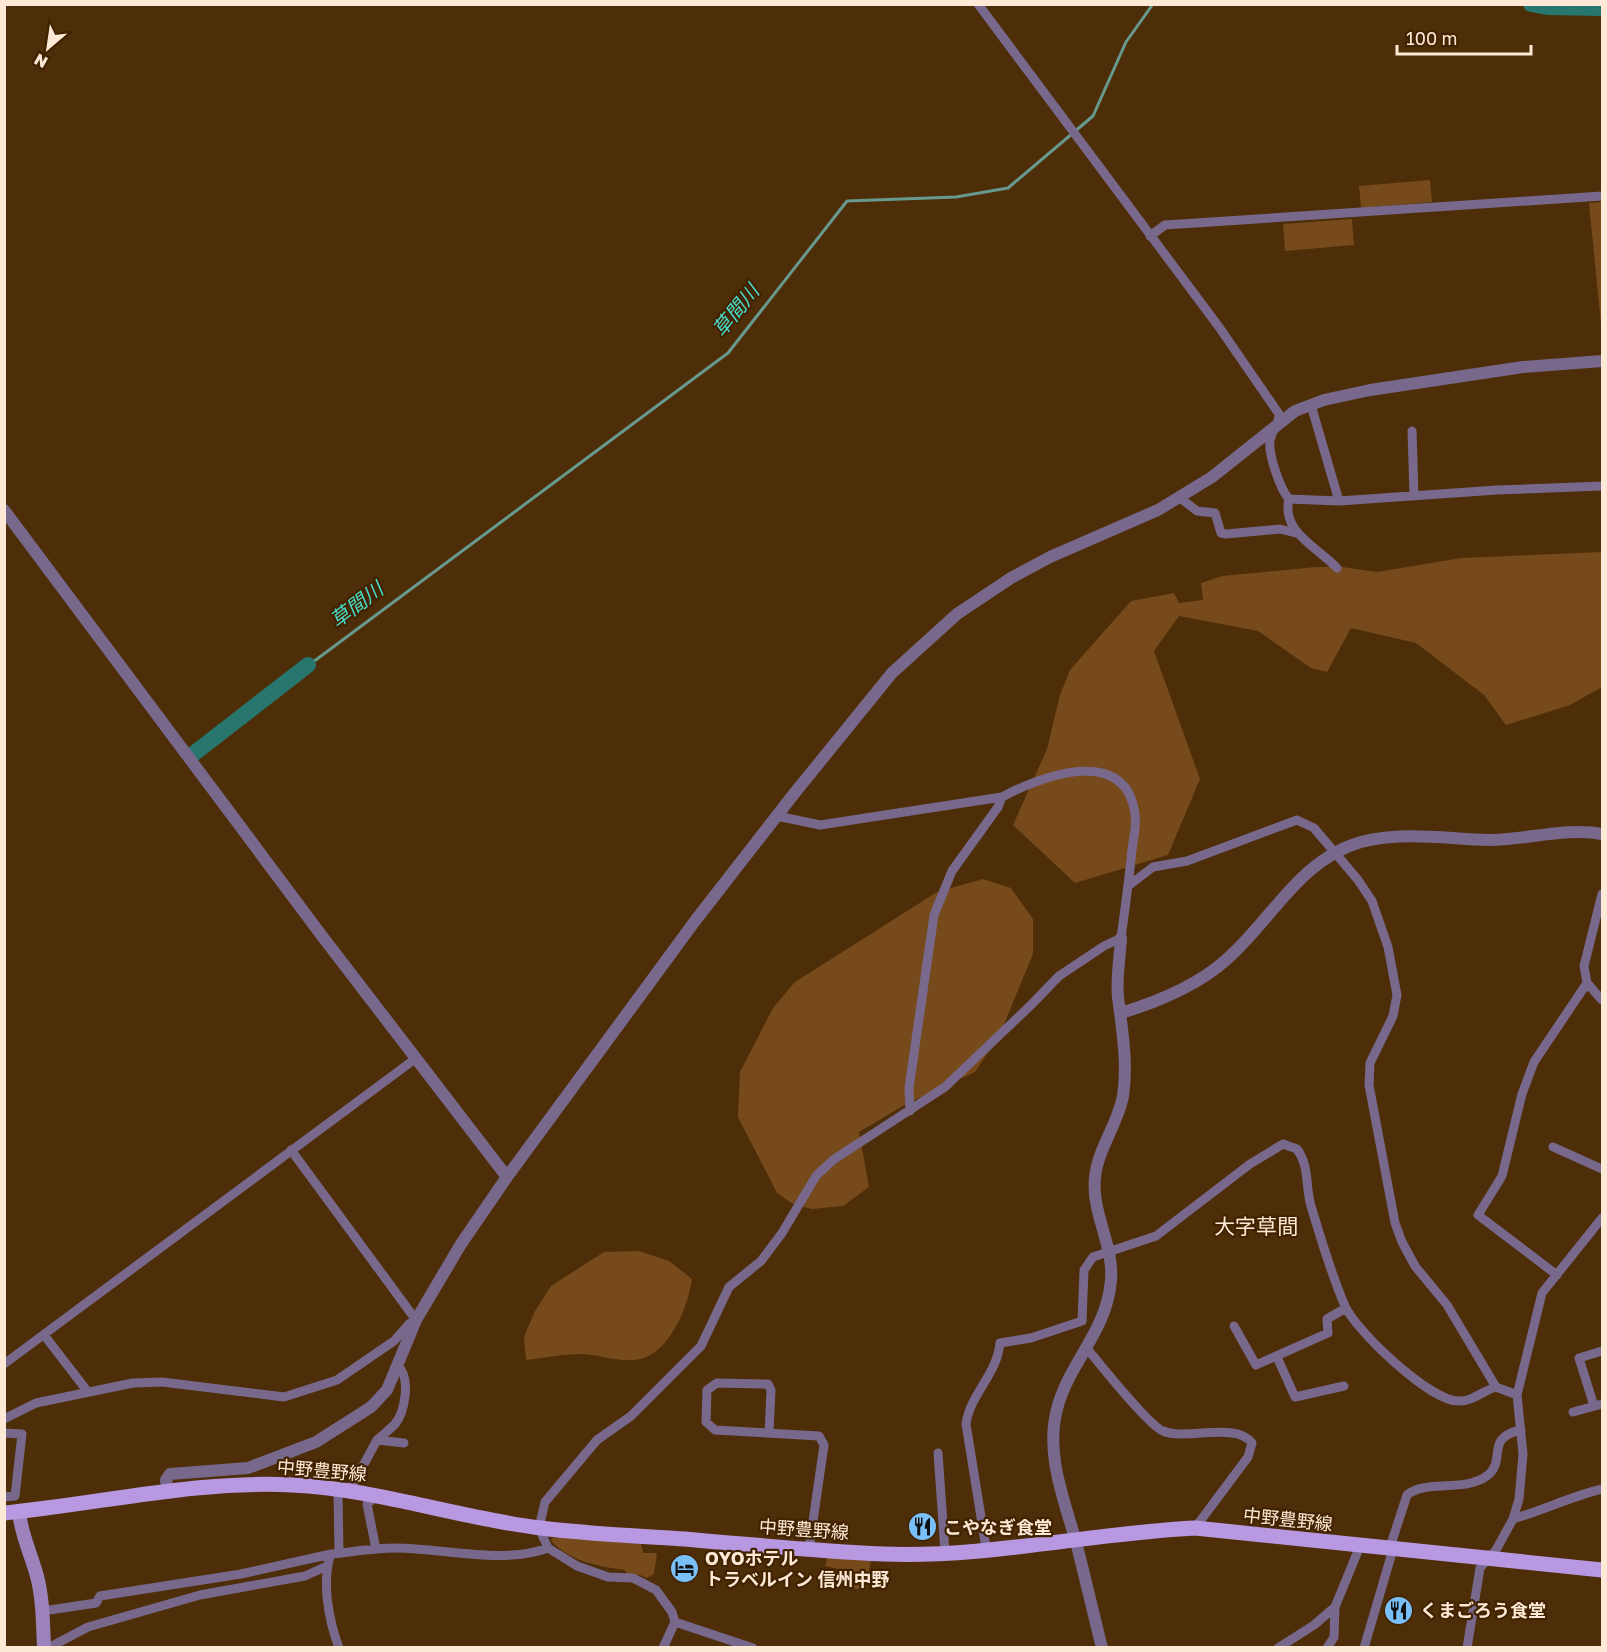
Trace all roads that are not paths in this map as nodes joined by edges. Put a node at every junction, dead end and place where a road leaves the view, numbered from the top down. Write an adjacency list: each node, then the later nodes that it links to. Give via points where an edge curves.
1 (978, 4): 3 (street)
2 (1602, 196): 3 (street, via 1165,225)
3 (1150, 236): 6 (street, via 1219,327 1279,414)
4 (1602, 361): 5 (street, via 1523,367 1381,388)
5 (1311, 405): 6 (street); 12 (street)
6 (1279, 422): 10 (street, via 1212,477); 11 (street, via 1270,447 1281,488)
7 (1412, 431): 9 (street)
8 (1602, 486): 9 (street)
9 (1414, 496): 12 (street)
10 (1179, 497): 14 (street, via 1197,511 1215,513 1221,533 1280,529); 17 (street, via 1050,557 957,614 892,673)
11 (1289, 499): 12 (street); 14 (street, via 1286,511)
12 (1339, 501)
13 (4, 510): 26 (street)
14 (1296, 533): 15 (street)
15 (1337, 568)
16 (1002, 797): 17 (street, via 820,825); 20 (street, via 1023,786 1073,772 1093,770 1115,777 1125,785 1136,815); 27 (street, via 952,871 934,915 909,1088)
17 (777, 816): 31 (street)
18 (1602, 834): 19 (street, via 1491,840 1389,837)
19 (1335, 853): 20 (street, via 1314,828 1297,820 1187,861 1153,867); 25 (street, via 1306,874 1224,962 1191,984); 45 (street, via 1372,901 1395,972 1397,995 1393,1016 1370,1063 1369,1085 1395,1223 1415,1266 1447,1305)
20 (1128, 886): 22 (street)
21 (1602, 894): 23 (street, via 1584,966)
22 (1121, 938): 25 (street); 27 (street, via 1059,976 973,1062)
23 (1587, 983): 24 (street); 34 (street, via 1534,1062 1502,1176 1478,1215)
24 (1602, 1000)
25 (1121, 1013): 33 (street, via 1126,1069 1122,1099 1094,1177 1096,1202)
26 (415, 1059): 29 (street); 31 (street)
27 (910, 1111): 64 (street, via 833,1160 816,1176 761,1261 729,1287 701,1346 631,1416 597,1440 545,1502)
28 (1553, 1147): 30 (street)
29 (291, 1150): 36 (street); 38 (street)
30 (1602, 1169)
31 (507, 1176): 36 (street)
32 (1602, 1218): 34 (street)
33 (1109, 1251): 35 (street, via 1156,1236 1250,1164 1288,1144 1297,1149 1306,1164 1310,1203); 39 (street, via 1108,1301); 69 (street, via 1093,1257 1084,1270 1082,1320 1031,1338 1000,1343 994,1369 968,1409 966,1436)
34 (1557, 1275): 47 (street, via 1542,1293)
35 (1346, 1308): 41 (street, via 1327,1320 1328,1333); 45 (street, via 1386,1355 1414,1380 1446,1399 1468,1400)
36 (416, 1320): 43 (street); 46 (street, via 394,1341 337,1380 284,1397 162,1382)
37 (1234, 1326): 41 (street, via 1256,1365)
38 (44, 1335): 42 (street); 46 (street)
39 (1088, 1350): 65 (street, via 1155,1427 1173,1434 1242,1434 1252,1443 1248,1457); 66 (street, via 1057,1408 1052,1444)
40 (1602, 1351): 48 (street, via 1579,1358)
41 (1277, 1357): 44 (street, via 1295,1397)
42 (4, 1364)
43 (398, 1366): 54 (street, via 405,1386 403,1409 396,1423); 59 (street, via 387,1390 371,1407 316,1442 248,1468 170,1474 166,1480)
44 (1344, 1386)
45 (1496, 1387): 47 (street)
46 (88, 1392): 50 (street, via 36,1403)
47 (1517, 1395): 51 (street)
48 (1598, 1405): 49 (street)
49 (1573, 1412)
50 (4, 1419)
51 (1521, 1431): 63 (street, via 1523,1467); 70 (street, via 1503,1438 1495,1466 1484,1477 1409,1493)
52 (4, 1433): 61 (street, via 22,1434 15,1496)
53 (769, 1433): 53 (street, via 716,1430 706,1422 707,1390 717,1383 768,1384); 71 (street, via 819,1436 824,1445)
54 (377, 1440): 55 (street); 57 (street)
55 (404, 1443)
56 (938, 1453): 73 (street)
57 (344, 1490): 59 (main road, 中野豊野線, via 280,1485); 60 (main road, 中野豊野線); 74 (street)
58 (1602, 1490): 63 (street)
59 (168, 1492): 62 (main road, 中野豊野線)
60 (378, 1495): 64 (main road, 中野豊野線); 72 (street, via 368,1504)
61 (4, 1497)
62 (12, 1512): 79 (main road, via 20,1524 37,1577)
63 (1513, 1519): 75 (street)
64 (539, 1528): 68 (street); 71 (main road, 中野豊野線)
65 (1195, 1528): 66 (main road, 中野豊野線); 67 (main road, 中野豊野線)
66 (1075, 1540): 69 (main road, 中野豊野線); 85 (street)
67 (1360, 1546): 70 (main road, 中野豊野線); 78 (street)
68 (548, 1548): 72 (street, via 534,1554); 80 (street, via 577,1566 608,1577 633,1578 656,1590)
69 (986, 1548): 73 (main road, 中野豊野線)
70 (1391, 1548): 75 (main road, 中野豊野線); 88 (street)
71 (809, 1549): 73 (main road, 中野豊野線, via 887,1554)
72 (376, 1550): 74 (street)
73 (945, 1552)
74 (335, 1554): 76 (street); 79 (street, via 241,1574 100,1596 96,1603)
75 (1487, 1560): 77 (main road, 中野豊野線); 89 (street, via 1480,1568)
76 (327, 1566): 81 (street, via 304,1576 200,1595 88,1627); 82 (street, via 330,1616)
77 (1602, 1570)
78 (1335, 1607): 86 (street); 87 (street, via 1334,1637)
79 (43, 1611): 81 (main road)
80 (675, 1622): 83 (street); 84 (street)
81 (46, 1647)
82 (339, 1647)
83 (663, 1647)
84 (753, 1647)
85 (1102, 1647)
86 (1278, 1647)
87 (1327, 1647)
88 (1364, 1647)
89 (1467, 1647)

